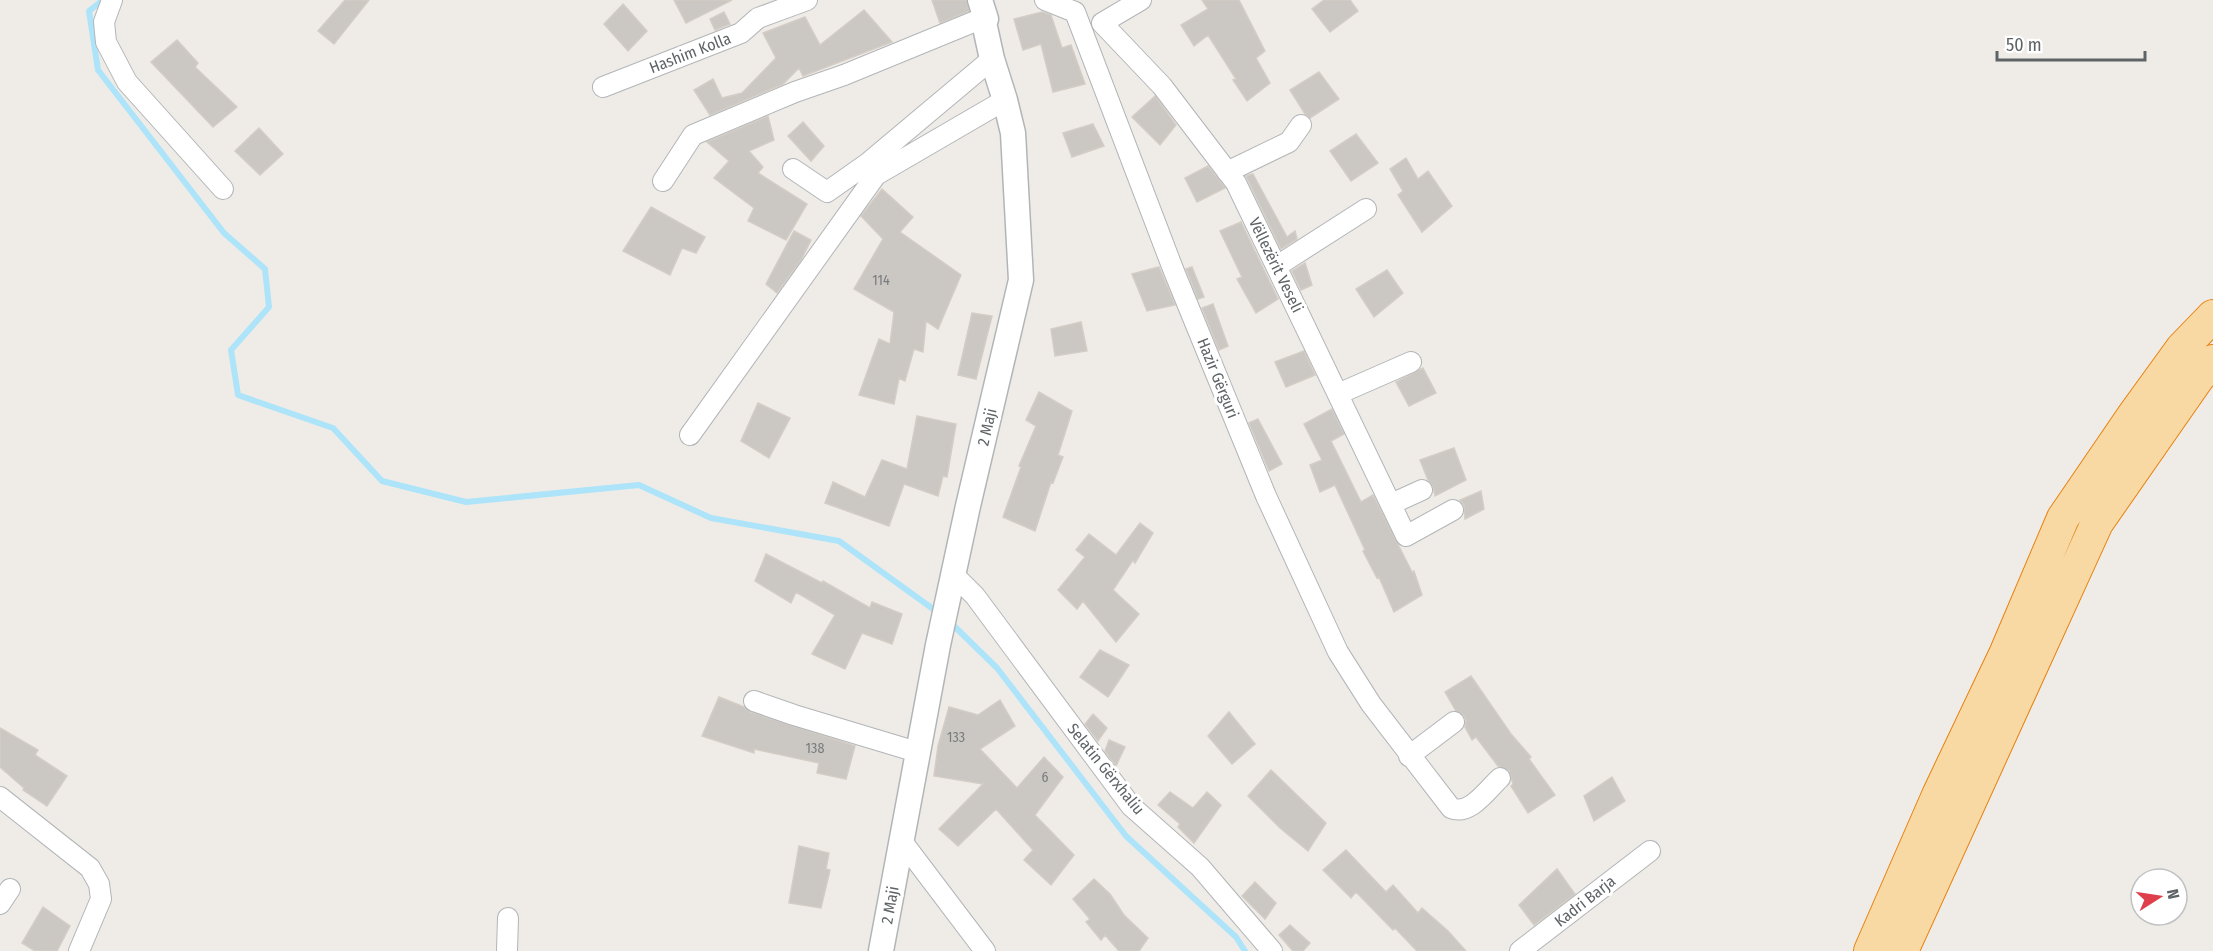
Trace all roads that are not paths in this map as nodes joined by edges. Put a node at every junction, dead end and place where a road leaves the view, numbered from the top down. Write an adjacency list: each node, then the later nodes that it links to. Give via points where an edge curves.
1 (807, 0): 9 (street, Hashim Kolla, via 758,18 741,33)
2 (1045, 0): 6 (street)
3 (1141, 0): 7 (street)
4 (111, 1): 15 (street, via 104,22 106,42 128,82)
5 (982, 9): 8 (street, 2 Maji); 14 (street, 2 Maji, via 844,75 693,135)
6 (1075, 12): 7 (street, Vëllezërit Veseli); 30 (street, Hazir Gërguri, via 1266,496 1338,652)
7 (1102, 23): 13 (street, Vëllezërit Veseli, via 1162,86)
8 (992, 59): 10 (street, 2 Maji); 12 (street, via 868,163 827,192)
9 (603, 87)
10 (1005, 100): 22 (street, via 876,175); 26 (street, 2 Maji, via 1013,133 1021,280)
11 (1301, 125): 13 (street, via 1289,142)
12 (794, 170)
13 (1227, 172): 17 (street, Vëllezërit Veseli)
14 (663, 181)
15 (223, 189)
16 (1366, 209): 17 (street)
17 (1277, 266): 21 (street, Vëllezërit Veseli)
18 (2213, 316): 42 (highway, via 2182,348 2063,518)
19 (2213, 361): 43 (highway, via 2097,523)
20 (1411, 362): 21 (street)
21 (1338, 394): 24 (street, Vëllezërit Veseli)
22 (690, 435)
23 (1422, 490): 24 (street)
24 (1391, 504): 25 (street, Vëllezërit Veseli, via 1406,536)
25 (1453, 510)
26 (951, 586): 29 (street, 2 Maji); 40 (street, Selatin Gërxhaliu, via 975,596 1131,806 1200,867)
27 (754, 700): 29 (street, via 794,716)
28 (1454, 722): 30 (street)
29 (917, 752): 33 (street, 2 Maji)
30 (1409, 756): 31 (street, Hazir Gërguri, via 1451,808 1458,811 1467,809)
31 (1500, 778)
32 (0, 797): 36 (street, via 90,868 99,884 101,898)
33 (901, 840): 38 (street, 2 Maji); 39 (street)
34 (1650, 851): 41 (street, Kadri Barja)
35 (508, 918): 37 (street)
36 (79, 951)
37 (507, 951)
38 (881, 951)
39 (985, 951)
40 (1272, 951)
41 (1520, 951)
42 (1870, 951)
43 (1902, 951)

